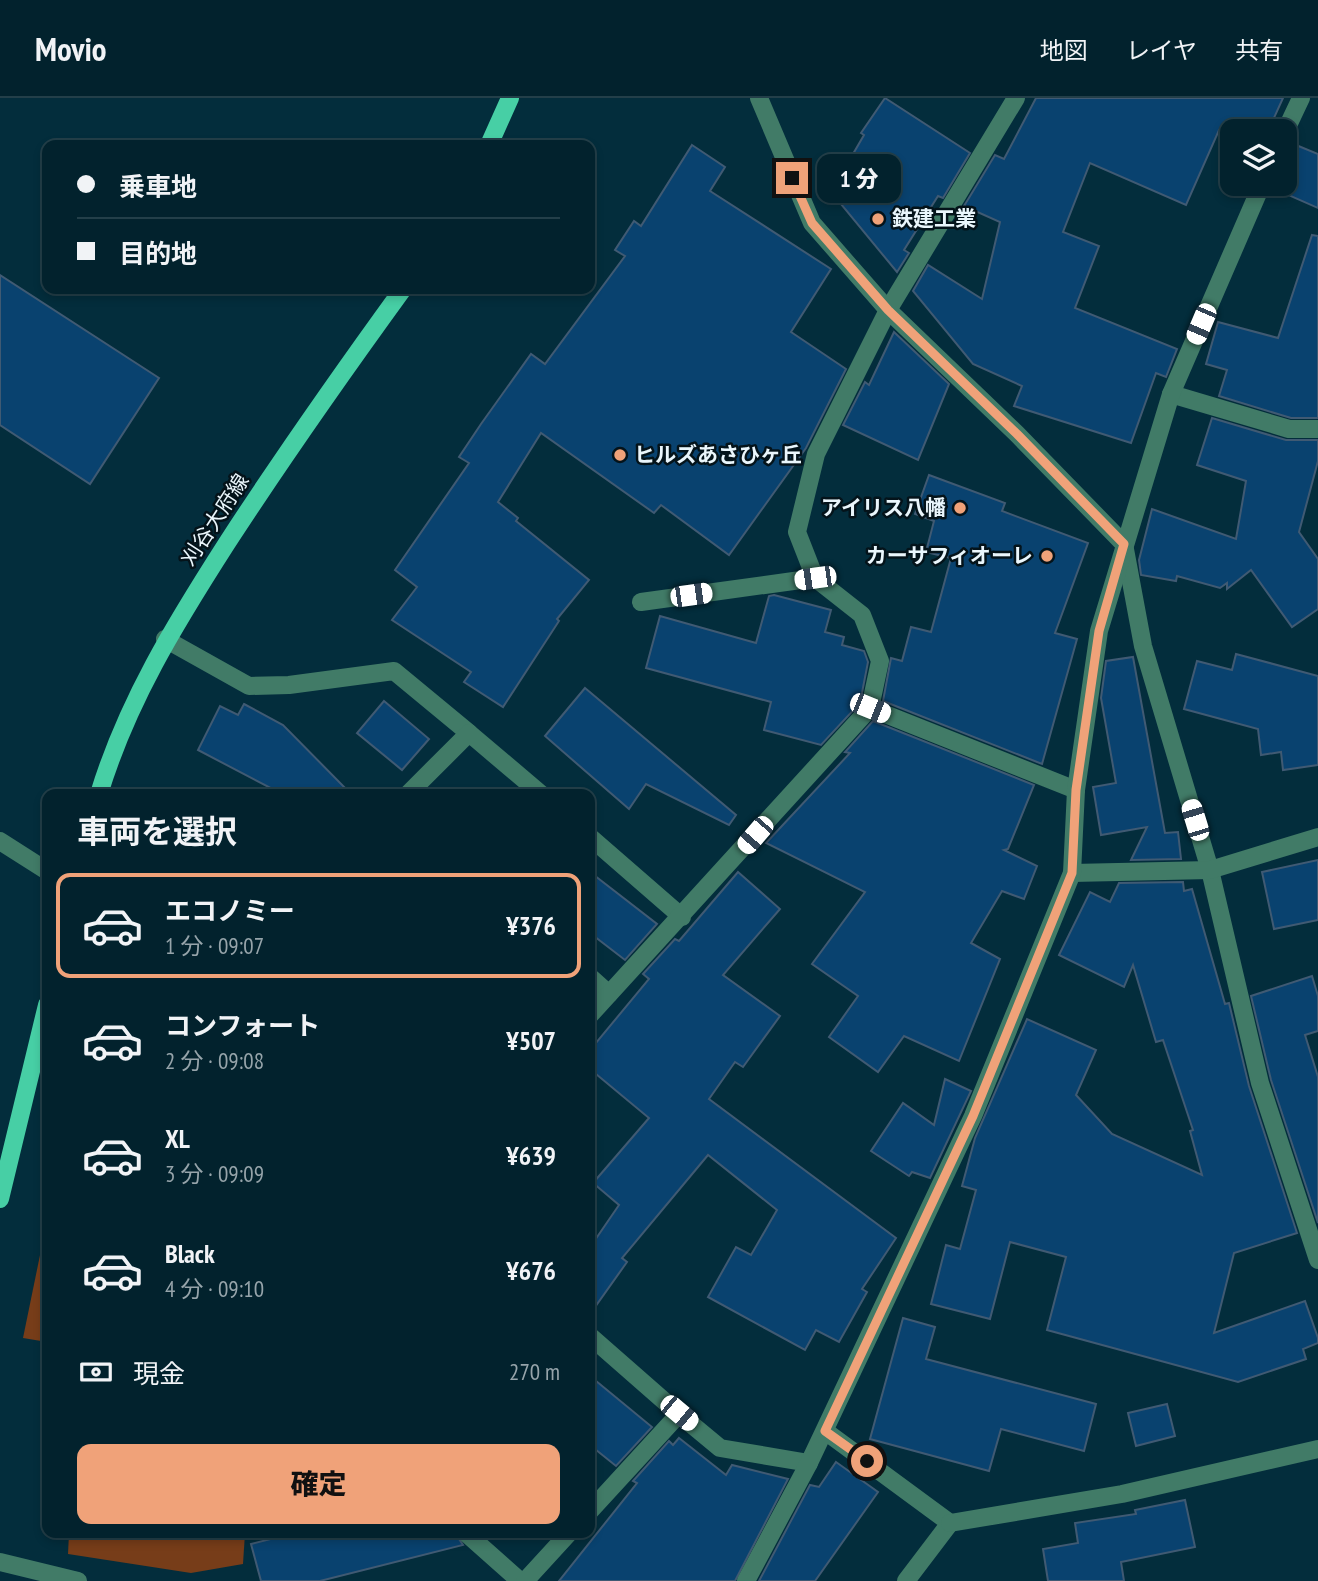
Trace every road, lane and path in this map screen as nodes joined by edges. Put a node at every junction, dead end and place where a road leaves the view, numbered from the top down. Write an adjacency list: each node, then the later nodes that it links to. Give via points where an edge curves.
1 (510, 98): 6 (main road)
2 (759, 98): 9 (street, via 812,223)
3 (1016, 98): 9 (street)
4 (1301, 98): 5 (street)
5 (1291, 119)
6 (491, 140)
7 (1257, 196): 10 (street)
8 (398, 294): 15 (main road, 刈谷大府線, via 279,463)
9 (888, 310): 12 (street); 13 (street, via 816,454 797,532)
10 (1171, 394): 11 (street, via 1289,429); 12 (street)
11 (1318, 429)
12 (1124, 544): 21 (street, via 1099,631); 26 (street, via 1143,646)
13 (815, 578): 14 (street); 16 (street, via 862,615 880,661)
14 (641, 602)
15 (165, 639): 17 (street, via 249,686 394,671); 18 (main road, 刈谷大府線, via 113,749)
16 (870, 708): 21 (street); 28 (street)
17 (469, 733): 19 (street); 20 (street)
18 (101, 789)
19 (413, 789)
20 (535, 789)
21 (1076, 790): 27 (street)
22 (1318, 837): 26 (street)
23 (0, 841): 25 (street)
24 (595, 841): 28 (street)
25 (42, 868)
26 (1210, 870): 27 (street); 34 (street, via 1260,1083)
27 (1072, 873): 37 (street, via 973,1116)
28 (682, 917): 30 (street)
29 (595, 981): 30 (street)
30 (609, 994): 31 (street)
31 (595, 1009)
32 (42, 1026): 33 (main road)
33 (0, 1199)
34 (1318, 1260)
35 (595, 1340): 36 (street)
36 (679, 1413): 39 (street, via 720,1448); 40 (street)
37 (825, 1431): 39 (street); 41 (street)
38 (1318, 1449): 41 (street, via 1122,1494)
39 (809, 1463): 48 (street)
40 (595, 1505)
41 (950, 1523): 49 (street)
42 (472, 1538): 46 (street)
43 (564, 1538): 47 (street)
44 (0, 1562): 45 (street)
45 (78, 1581)
46 (520, 1581)
47 (525, 1581)
48 (746, 1581)
49 (906, 1581)

